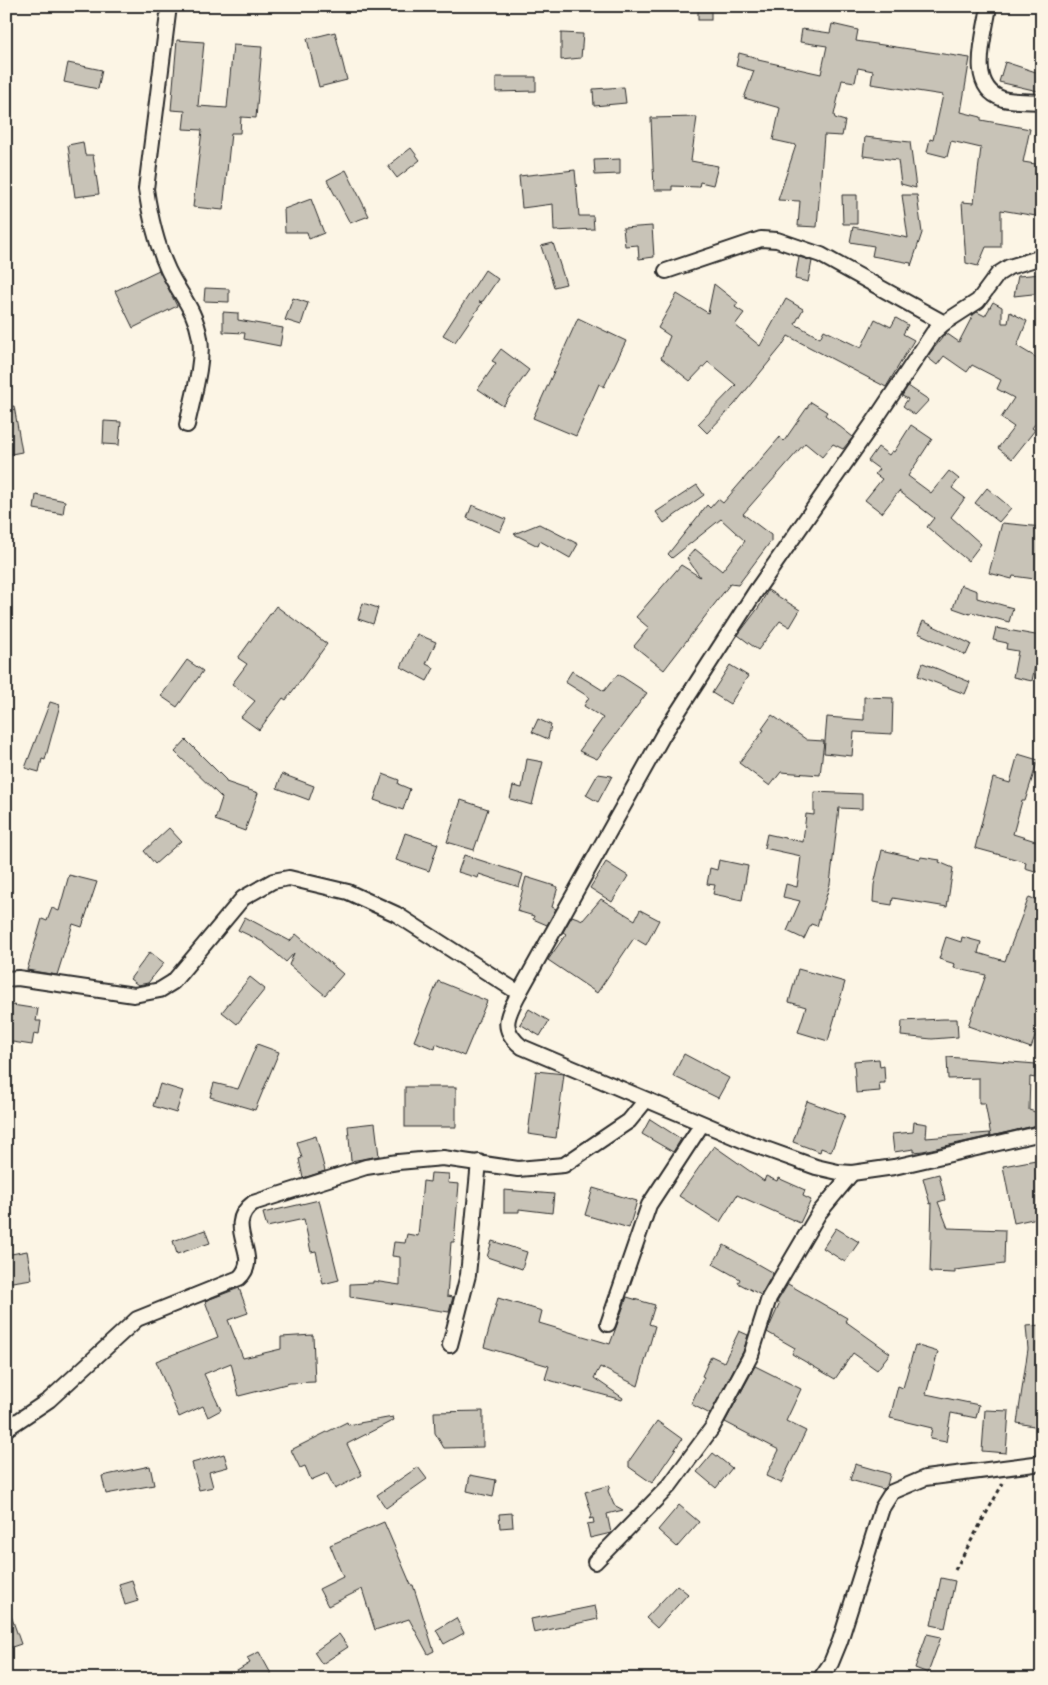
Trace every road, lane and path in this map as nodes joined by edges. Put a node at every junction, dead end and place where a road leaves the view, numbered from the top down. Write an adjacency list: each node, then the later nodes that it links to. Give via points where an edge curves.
1 (169, 6): 7 (street, via 146,189 158,245 174,281 191,306 200,339 201,353)
2 (989, 6): 3 (street, via 980,62 982,79 990,93 1005,100)
3 (1042, 102)
4 (1042, 257): 6 (street, via 1009,267 998,274 978,301)
5 (666, 271): 6 (street, via 761,239 777,240 821,255)
6 (944, 323): 9 (street, via 933,333 756,591 663,735)
7 (187, 425)
8 (6, 979): 9 (street, via 134,995 160,990 173,982 243,898 273,881 289,878 348,892 388,910)
9 (519, 993): 10 (street, via 506,1024 510,1038 522,1047)
10 (646, 1100): 11 (street); 13 (street, via 628,1121 564,1165 518,1169)
11 (702, 1124): 14 (street, via 816,1166); 15 (street, via 649,1205)
12 (1042, 1133): 14 (street, via 894,1167)
13 (479, 1162): 16 (street, via 468,1275); 17 (street, via 443,1158 398,1162 366,1168 253,1203 240,1218 247,1266 240,1278 138,1319 49,1400)
14 (852, 1173): 20 (street, via 819,1213 768,1298 751,1355 712,1428 670,1485)
15 (608, 1324)
16 (450, 1345)
17 (6, 1429)
18 (1042, 1463): 19 (street)
19 (1012, 1467): 21 (path); 22 (street, via 924,1478 892,1492 882,1508 840,1642)
20 (595, 1562)
21 (955, 1570)
22 (820, 1679)

